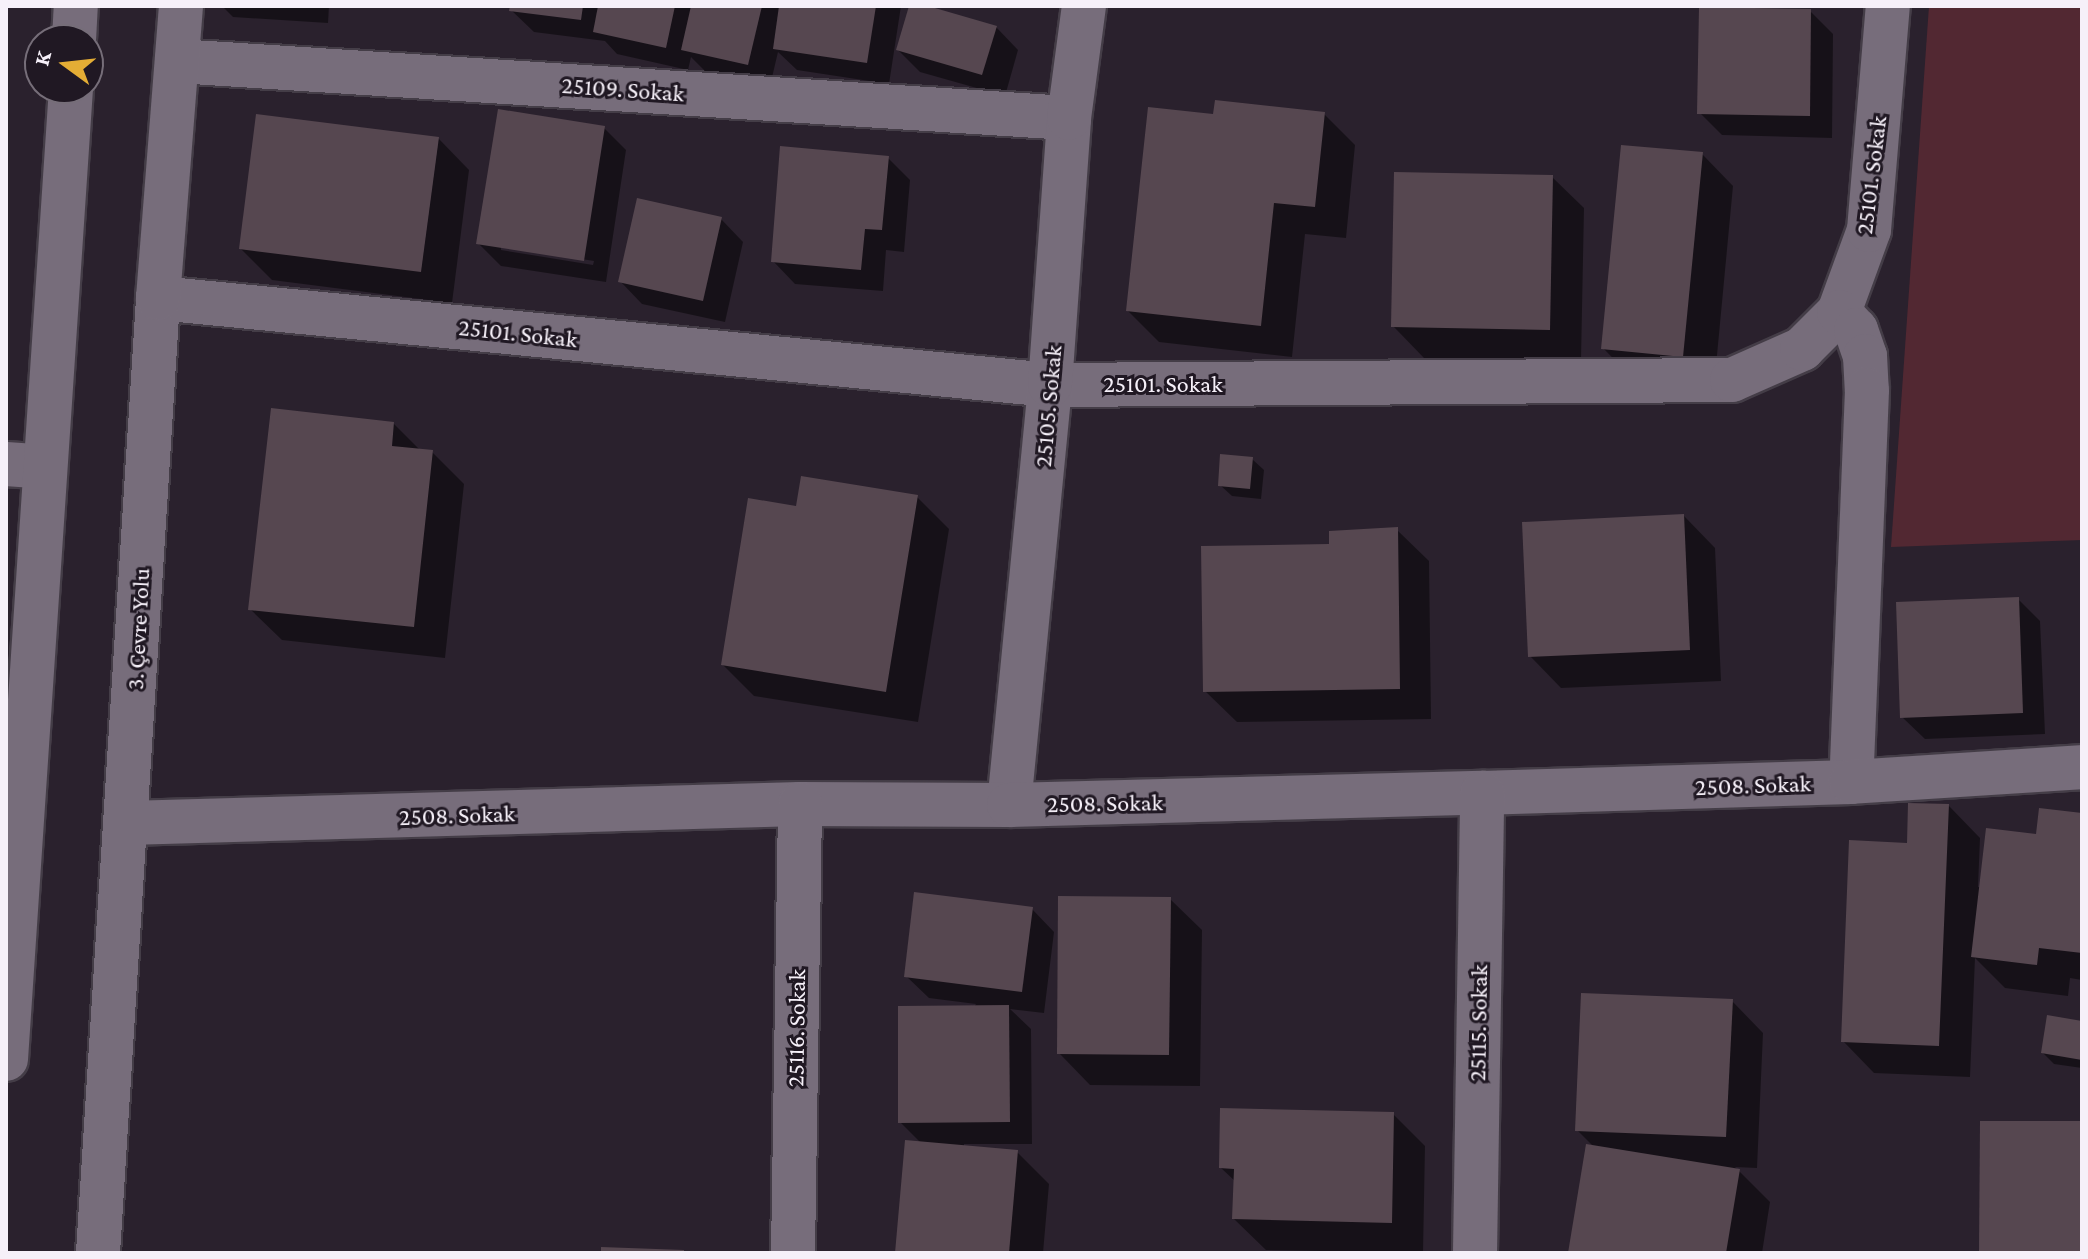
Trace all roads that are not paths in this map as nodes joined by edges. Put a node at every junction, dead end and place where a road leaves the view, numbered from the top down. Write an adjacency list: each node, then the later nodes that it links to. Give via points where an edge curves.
1 (181, 6): 4 (street, 3. Çevre Yolu)
2 (1084, 6): 6 (street, 25105. Sokak)
3 (1888, 6): 8 (street, 25101. Sokak, via 1869,230)
4 (177, 61): 6 (street, 25109. Sokak); 7 (street, 3. Çevre Yolu)
5 (69, 104): 10 (street)
6 (1069, 118): 9 (street, 25105. Sokak)
7 (158, 298): 9 (street, 25101. Sokak); 17 (street, 3. Çevre Yolu)
8 (1839, 312): 9 (street, 25101. Sokak, via 1802,349 1732,380); 12 (street, via 1856,330 1865,356 1867,390)
9 (1050, 385): 15 (street, 25105. Sokak)
10 (26, 465): 16 (street)
11 (2082, 767): 12 (street, 2508. Sokak)
12 (1851, 782): 13 (street, 2508. Sokak)
13 (1482, 793): 15 (street, 2508. Sokak); 21 (street, 25115. Sokak)
14 (800, 804): 15 (street, 2508. Sokak); 17 (street, 2508. Sokak); 20 (street, 25116. Sokak)
15 (1009, 805)
16 (14, 810): 18 (street)
17 (127, 823): 19 (street, 3. Çevre Yolu)
18 (6, 1059)
19 (98, 1253)
20 (793, 1253)
21 (1475, 1253)

